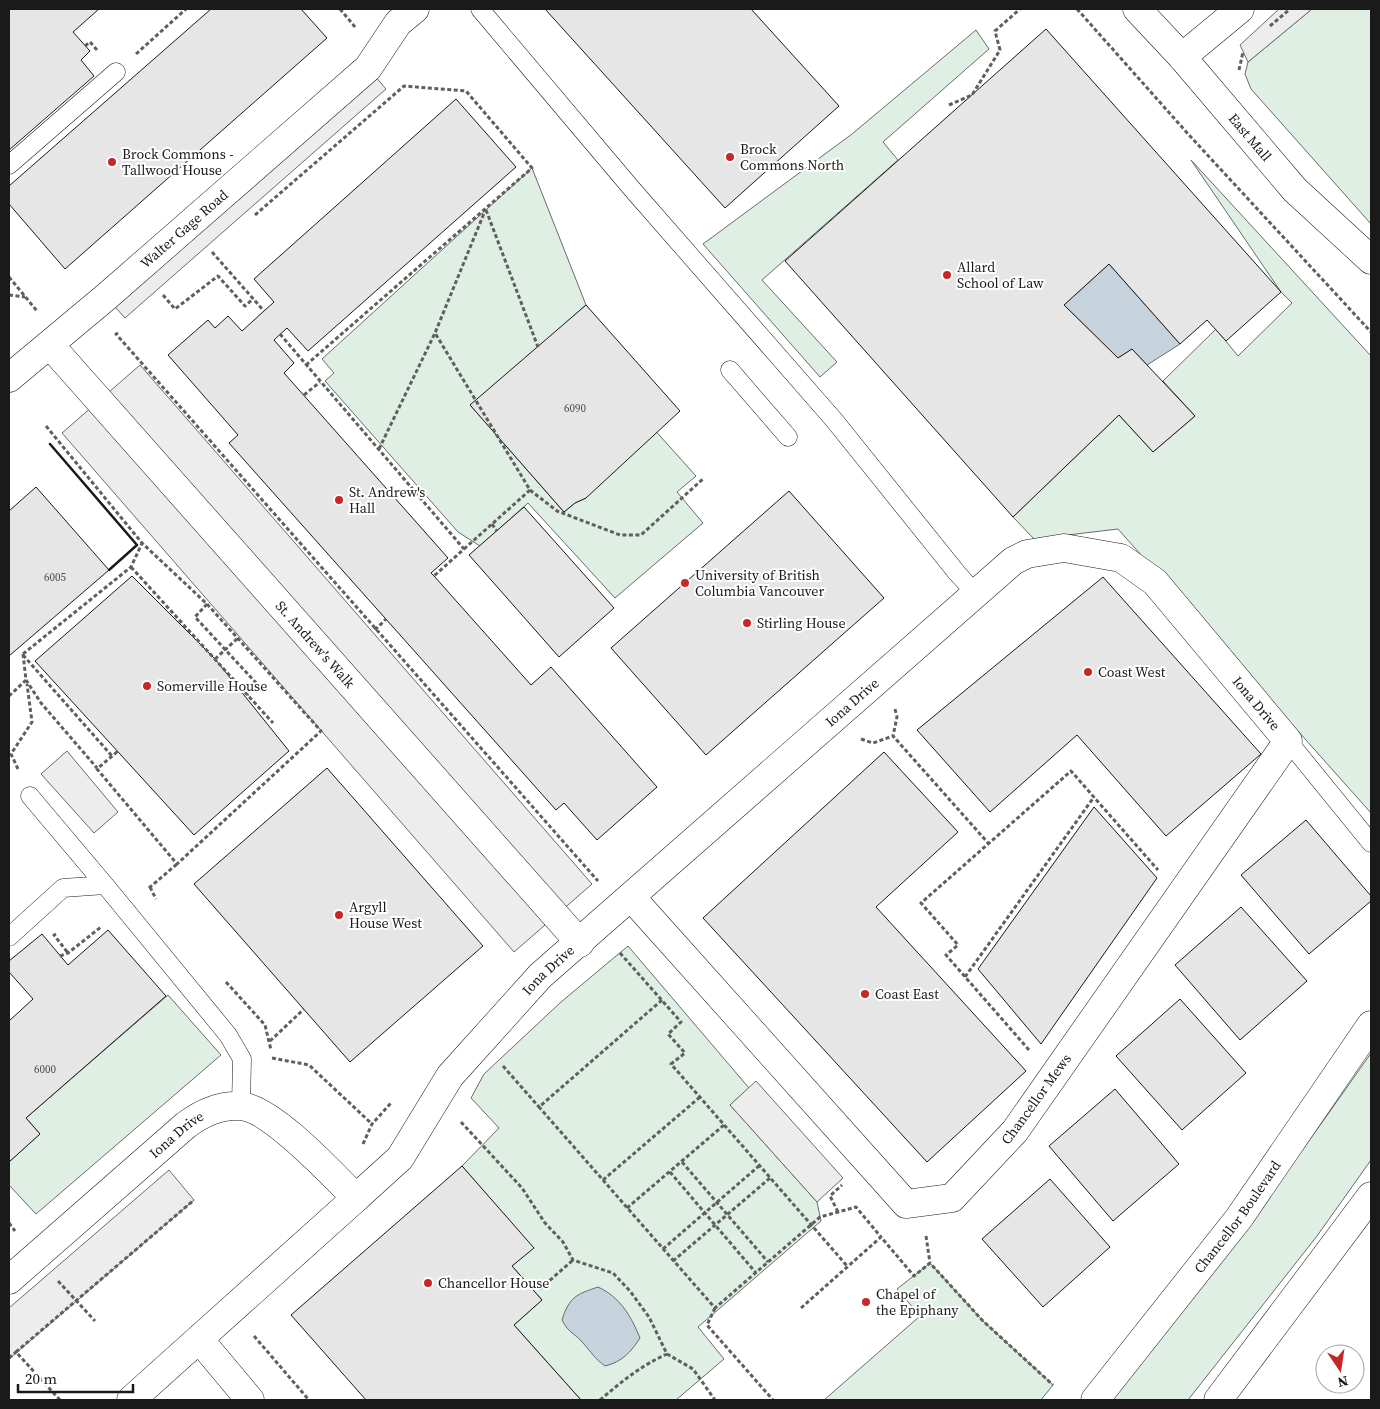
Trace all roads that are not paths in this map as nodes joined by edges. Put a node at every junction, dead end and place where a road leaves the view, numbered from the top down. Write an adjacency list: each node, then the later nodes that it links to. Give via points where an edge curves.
1 (415, 9): 9 (street, Walter Gage Road, via 398,23 368,68)
2 (480, 9): 13 (lane, via 632,190 834,420)
3 (1136, 9): 5 (street, East Mall)
4 (1240, 9): 5 (street)
5 (1182, 57): 8 (street, East Mall, via 1294,190)
6 (116, 72): 7 (lane)
7 (9, 166)
8 (1371, 260)
9 (50, 345): 11 (street, Walter Gage Road); 20 (street, St. Andrew's Walk)
10 (730, 370): 12 (lane)
11 (9, 378)
12 (788, 437)
13 (975, 593): 14 (street, Iona Drive, via 1013,561 1027,554 1064,548 1121,558 1155,582); 18 (street, Iona Drive)
14 (1288, 741): 16 (lane, Iona Drive); 18 (street, Chancellor Mews, via 1015,1131 952,1198 906,1204)
15 (30, 796): 17 (lane)
16 (1371, 843)
17 (105, 884): 19 (lane, via 63,888); 22 (lane, via 228,1035 242,1059)
18 (626, 902): 20 (street, Iona Drive)
19 (9, 937)
20 (580, 943): 24 (street, Iona Drive, via 540,976 450,1076 400,1158)
21 (1371, 1025): 29 (street, Chancellor Boulevard, via 1239,1218)
22 (241, 1105): 24 (street, via 290,1133); 25 (street, Iona Drive, via 203,1113 186,1125)
23 (1371, 1196): 30 (street)
24 (356, 1198): 26 (street, Iona Drive)
25 (9, 1280)
26 (199, 1339): 27 (street, Iona Drive); 28 (street)
27 (131, 1400)
28 (250, 1400)
29 (1095, 1400)
30 (1218, 1400)

